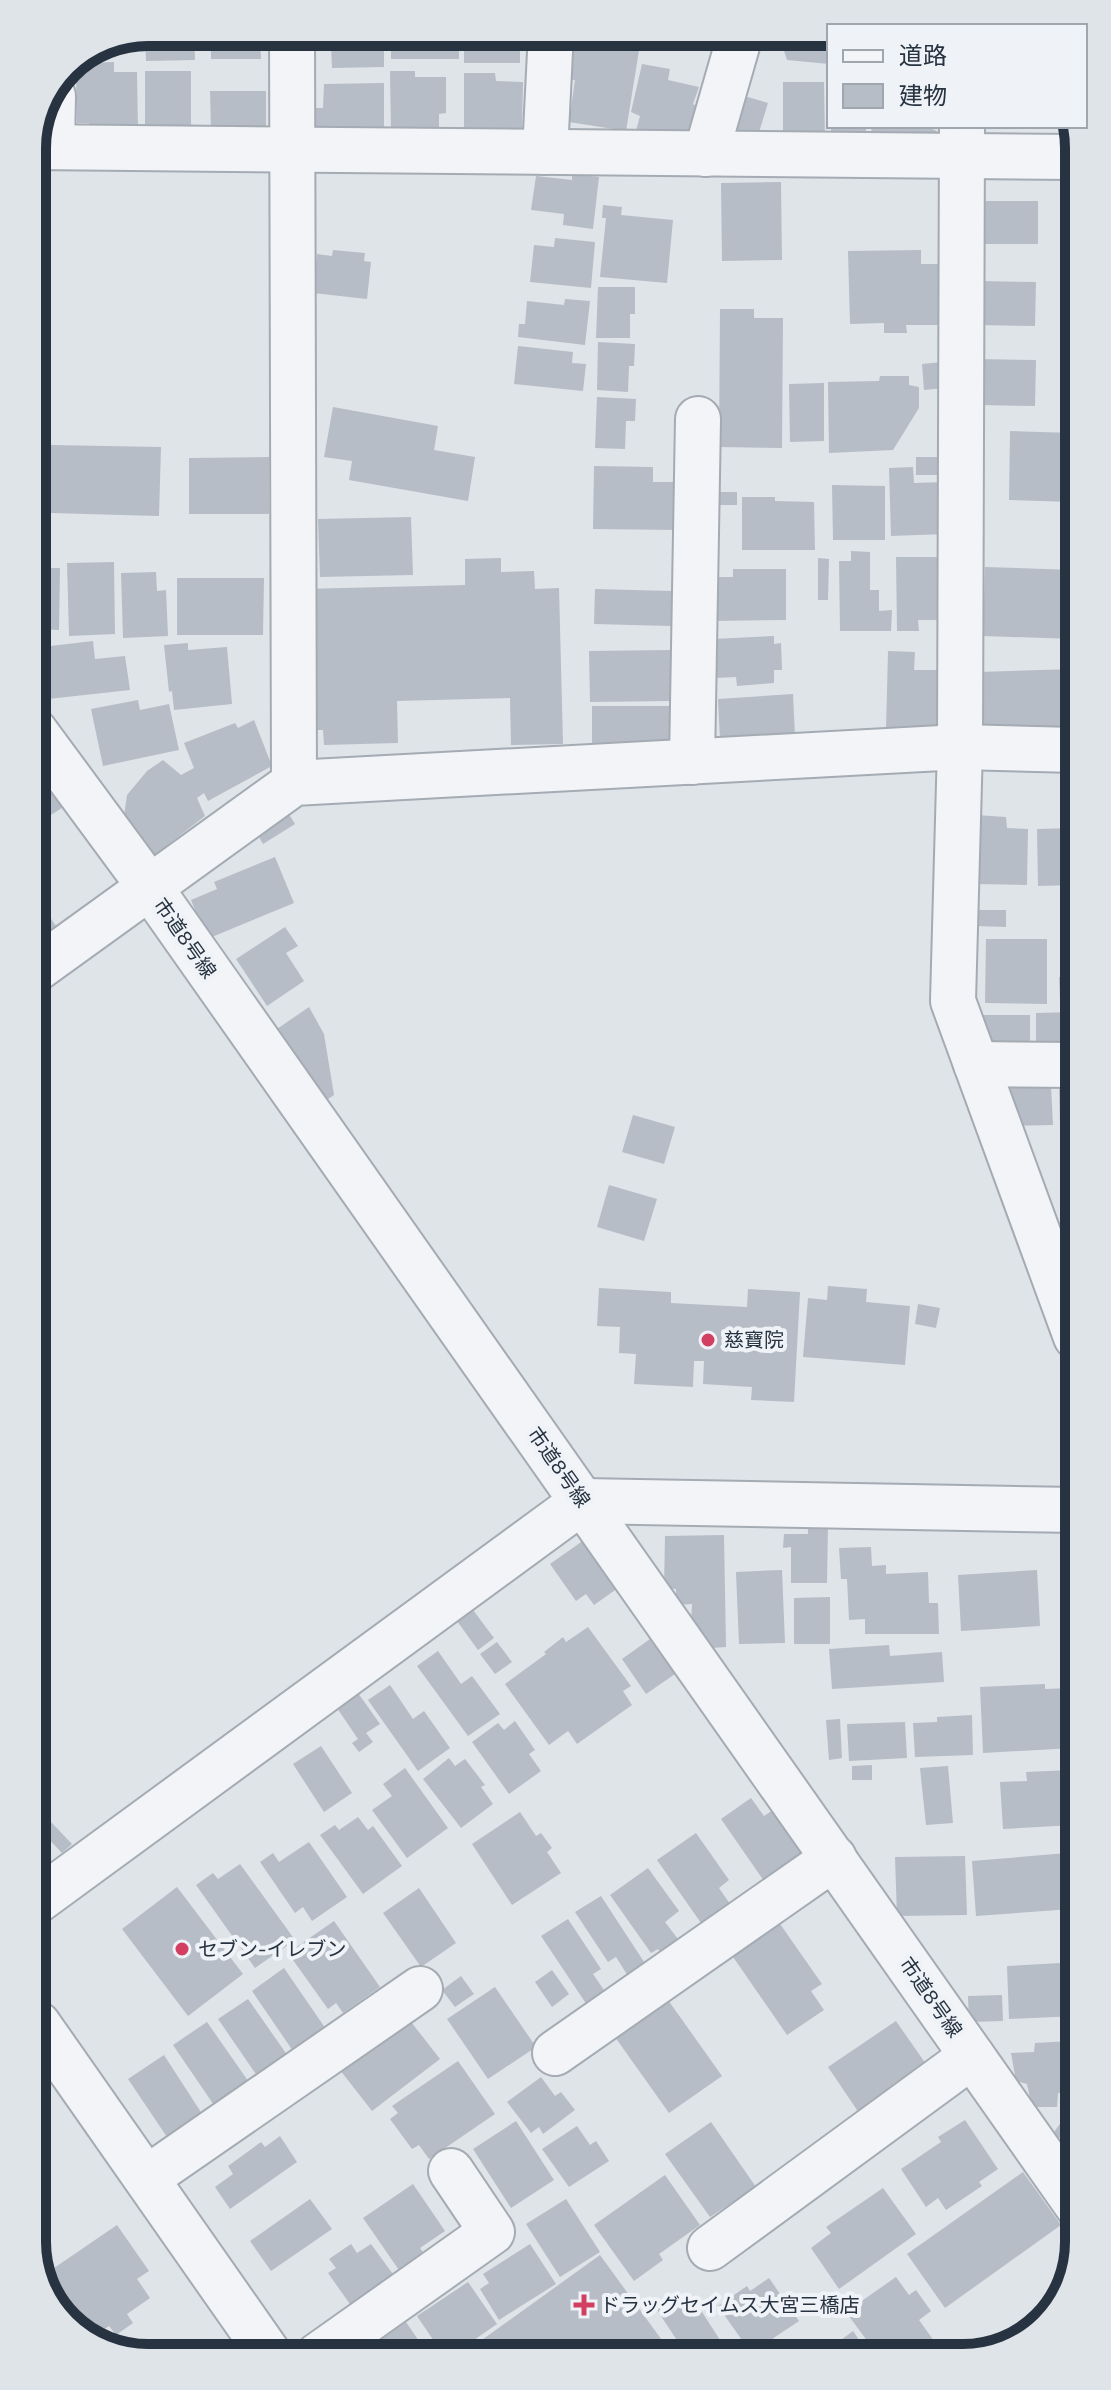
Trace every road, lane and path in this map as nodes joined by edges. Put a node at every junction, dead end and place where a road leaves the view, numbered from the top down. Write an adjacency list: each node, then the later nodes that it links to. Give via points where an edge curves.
1 (292, 46): 6 (street)
2 (550, 46): 7 (street)
3 (737, 46): 8 (street)
4 (962, 141): 8 (street); 9 (street); 12 (street)
5 (46, 147): 6 (street)
6 (290, 149): 7 (street); 15 (street)
7 (545, 152): 8 (street)
8 (706, 154)
9 (1065, 156)
10 (698, 419): 14 (street)
11 (46, 746): 16 (street, 市道8号線)
12 (960, 747): 13 (street); 14 (street); 18 (street, via 953,1001)
13 (1065, 750)
14 (692, 762): 15 (street)
15 (294, 783): 16 (street)
16 (149, 886): 17 (street); 21 (street, 市道8号線)
17 (46, 962)
18 (976, 1064): 19 (street); 20 (street)
19 (1065, 1065)
20 (1065, 1307)
21 (583, 1501): 22 (street); 23 (street, 市道8号線); 24 (street)
22 (1065, 1510)
23 (834, 1858): 27 (street); 28 (street, 市道8号線)
24 (46, 1894)
25 (420, 1989): 30 (street)
26 (46, 2035): 30 (street)
27 (555, 2053)
28 (972, 2056): 31 (street, 市道8号線); 32 (street)
29 (451, 2171): 34 (street, via 492,2232)
30 (147, 2178): 33 (street)
31 (1065, 2188)
32 (710, 2248)
33 (262, 2344)
34 (334, 2344)

